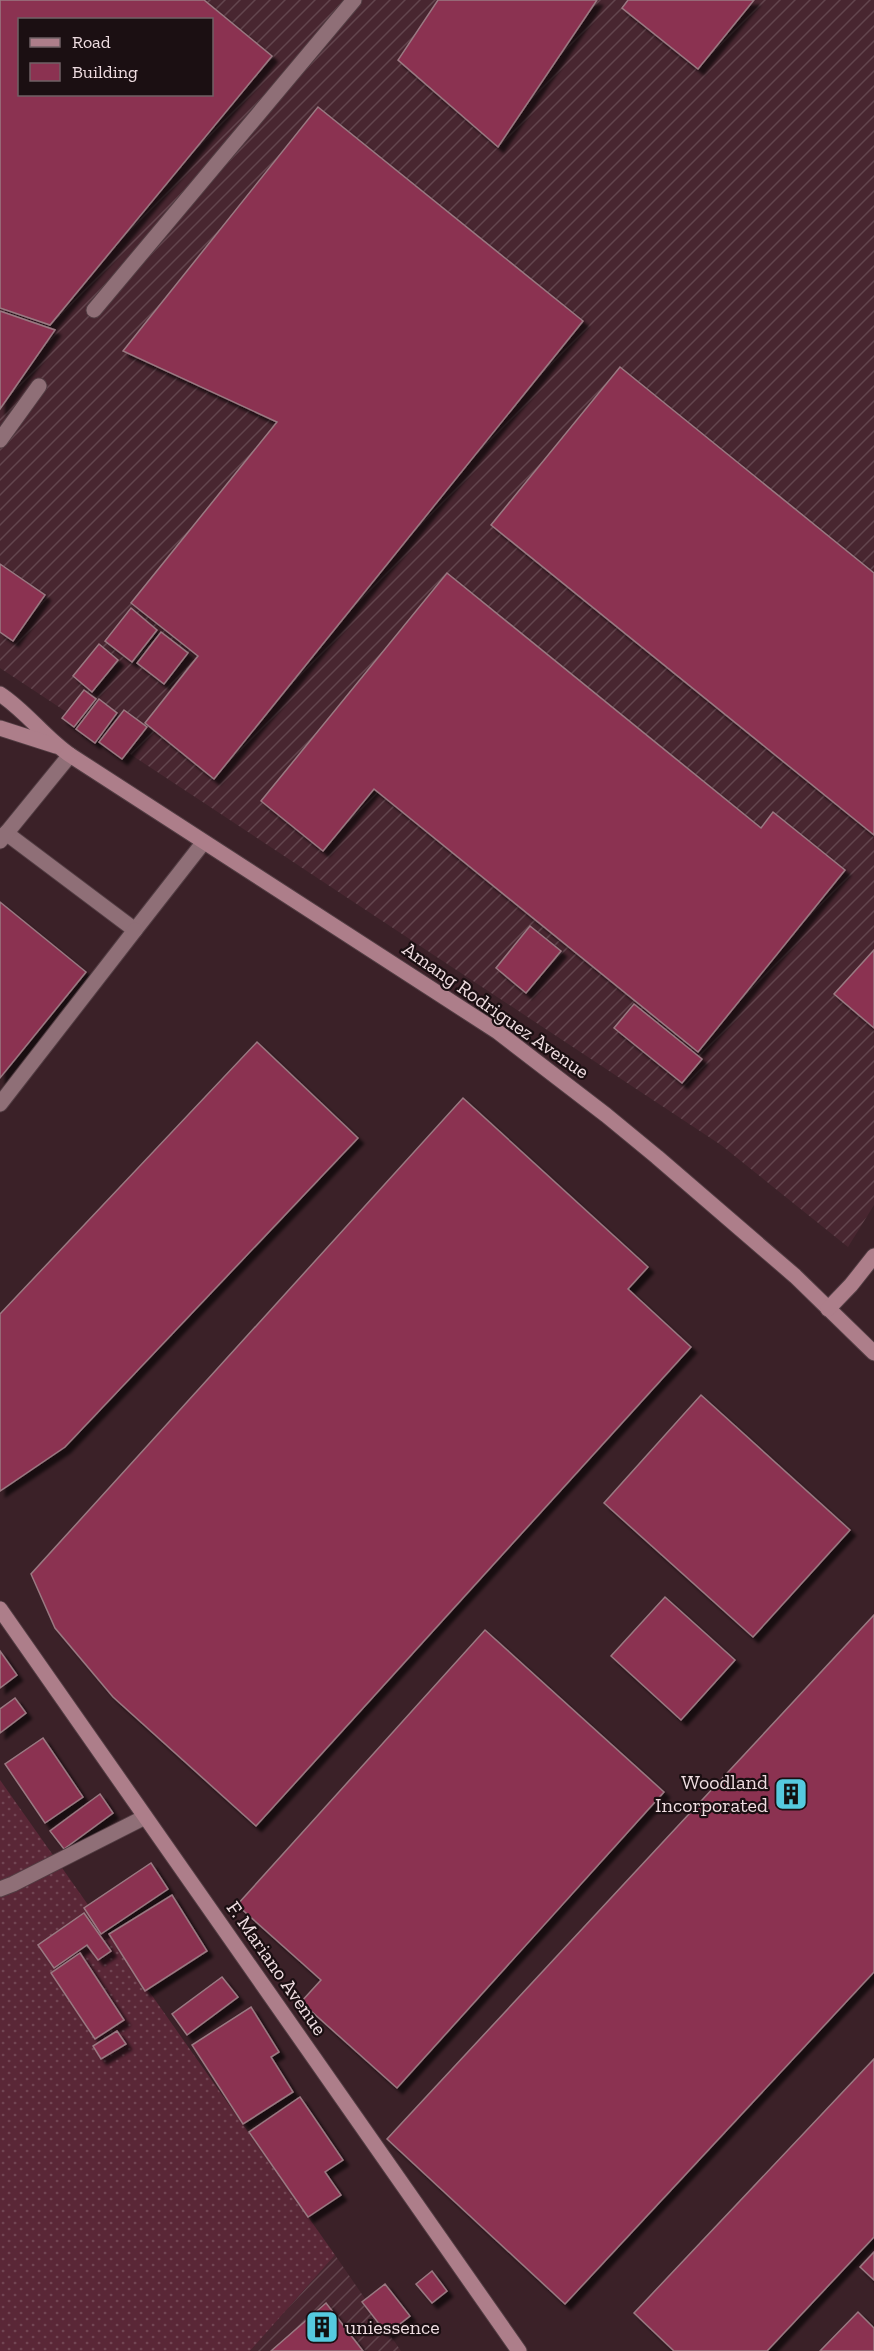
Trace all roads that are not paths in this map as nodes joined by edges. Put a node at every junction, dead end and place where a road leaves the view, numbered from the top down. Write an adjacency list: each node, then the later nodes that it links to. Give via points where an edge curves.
1 (354, 0): 2 (lane)
2 (94, 310)
3 (39, 386): 4 (lane)
4 (0, 440)
5 (0, 694): 7 (main road, Amang Rodriguez Avenue, via 17,705)
6 (0, 728): 7 (main road, Amang Rodriguez Avenue)
7 (64, 751): 8 (lane); 9 (main road, Amang Rodriguez Avenue)
8 (3, 837): 10 (lane)
9 (203, 843): 10 (lane); 13 (main road, Amang Rodriguez Avenue, via 498,1032 657,1156)
10 (135, 930): 11 (lane)
11 (0, 1104)
12 (874, 1256): 13 (main road)
13 (828, 1309): 14 (main road, Amang Rodriguez Avenue)
14 (874, 1353)
15 (0, 1609): 16 (main road, F. Mariano Avenue)
16 (145, 1816): 17 (lane); 18 (main road, F. Mariano Avenue)
17 (0, 1888)
18 (519, 2351)

